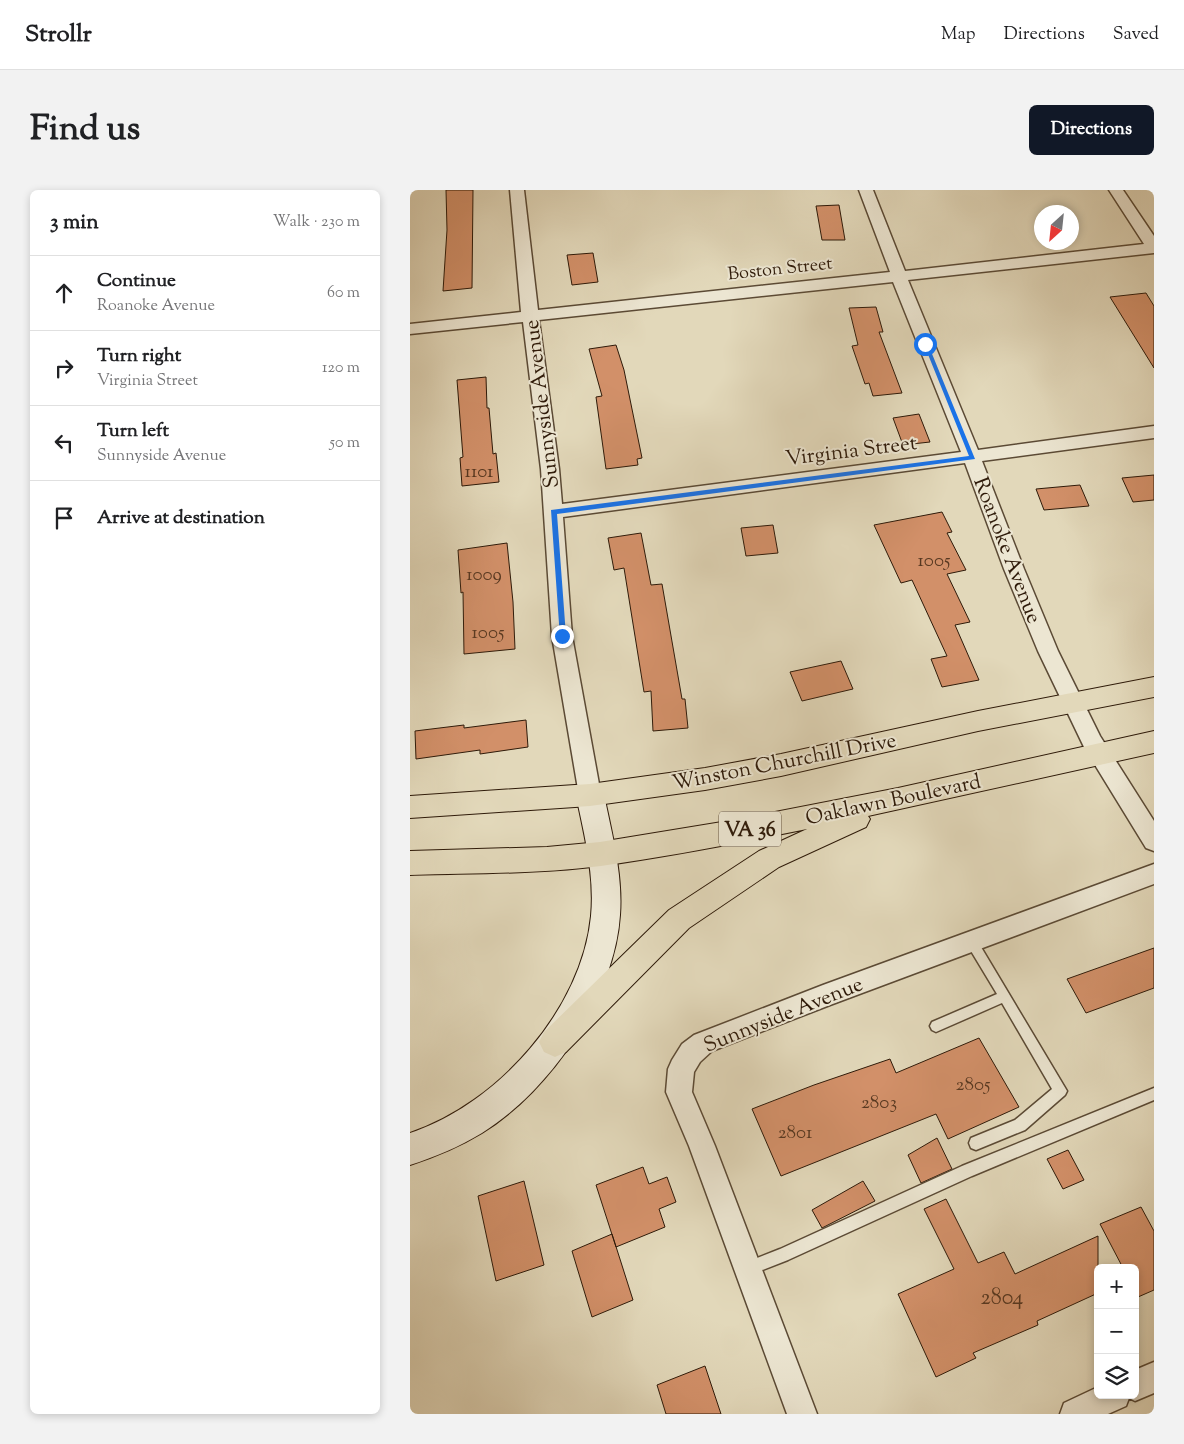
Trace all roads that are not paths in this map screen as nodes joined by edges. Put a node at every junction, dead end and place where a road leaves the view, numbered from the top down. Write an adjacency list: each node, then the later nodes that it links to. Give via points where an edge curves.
1 (516, 190): 6 (street, Sunnyside Avenue)
2 (866, 190): 5 (street, Roanoke Avenue)
3 (1116, 190): 4 (street)
4 (1154, 248): 5 (street, Boston Street)
5 (899, 275): 6 (street, Boston Street); 9 (street, Roanoke Avenue)
6 (530, 316): 7 (street, Boston Street); 10 (street, Sunnyside Avenue)
7 (410, 329)
8 (1154, 432): 9 (street, Virginia Street)
9 (972, 457): 10 (street, Virginia Street); 12 (street, Roanoke Avenue, via 1048,651)
10 (553, 512): 15 (street, Sunnyside Avenue, via 562,636)
11 (1154, 687): 12 (highway, Winston Churchill Drive)
12 (1074, 702): 14 (street, Roanoke Avenue); 15 (highway, Winston Churchill Drive, via 705,780)
13 (1154, 742): 14 (highway, Oaklawn Boulevard / VA 36)
14 (1100, 754): 16 (highway, Oaklawn Boulevard / VA 36); 18 (street, Roanoke Avenue)
15 (590, 795): 17 (highway, Winston Churchill Drive); 19 (street)
16 (898, 799): 19 (highway, Oaklawn Boulevard / VA 36, via 728,833); 25 (highway, via 769,859 679,919)
17 (410, 807)
18 (1154, 841)
19 (600, 854): 20 (highway, VA 36, via 548,859); 25 (street, via 606,893 604,929 595,967 579,1005)
20 (410, 863)
21 (1154, 874): 22 (street, Sunnyside Avenue)
22 (971, 942): 23 (lane); 29 (street, Sunnyside Avenue, via 703,1043 691,1053 681,1069 679,1092)
23 (1006, 996): 24 (lane); 27 (lane, via 1060,1091 1020,1125)
24 (936, 1026)
25 (555, 1042): 28 (street, via 518,1084 480,1114 446,1135)
26 (1154, 1094): 29 (lane, via 967,1170)
27 (976, 1143)
28 (410, 1149)
29 (747, 1269): 33 (street, Sunnyside Avenue)
30 (1154, 1376): 31 (street)
31 (1139, 1384)
32 (1107, 1399): 34 (street)
33 (802, 1414)
34 (1075, 1414)

